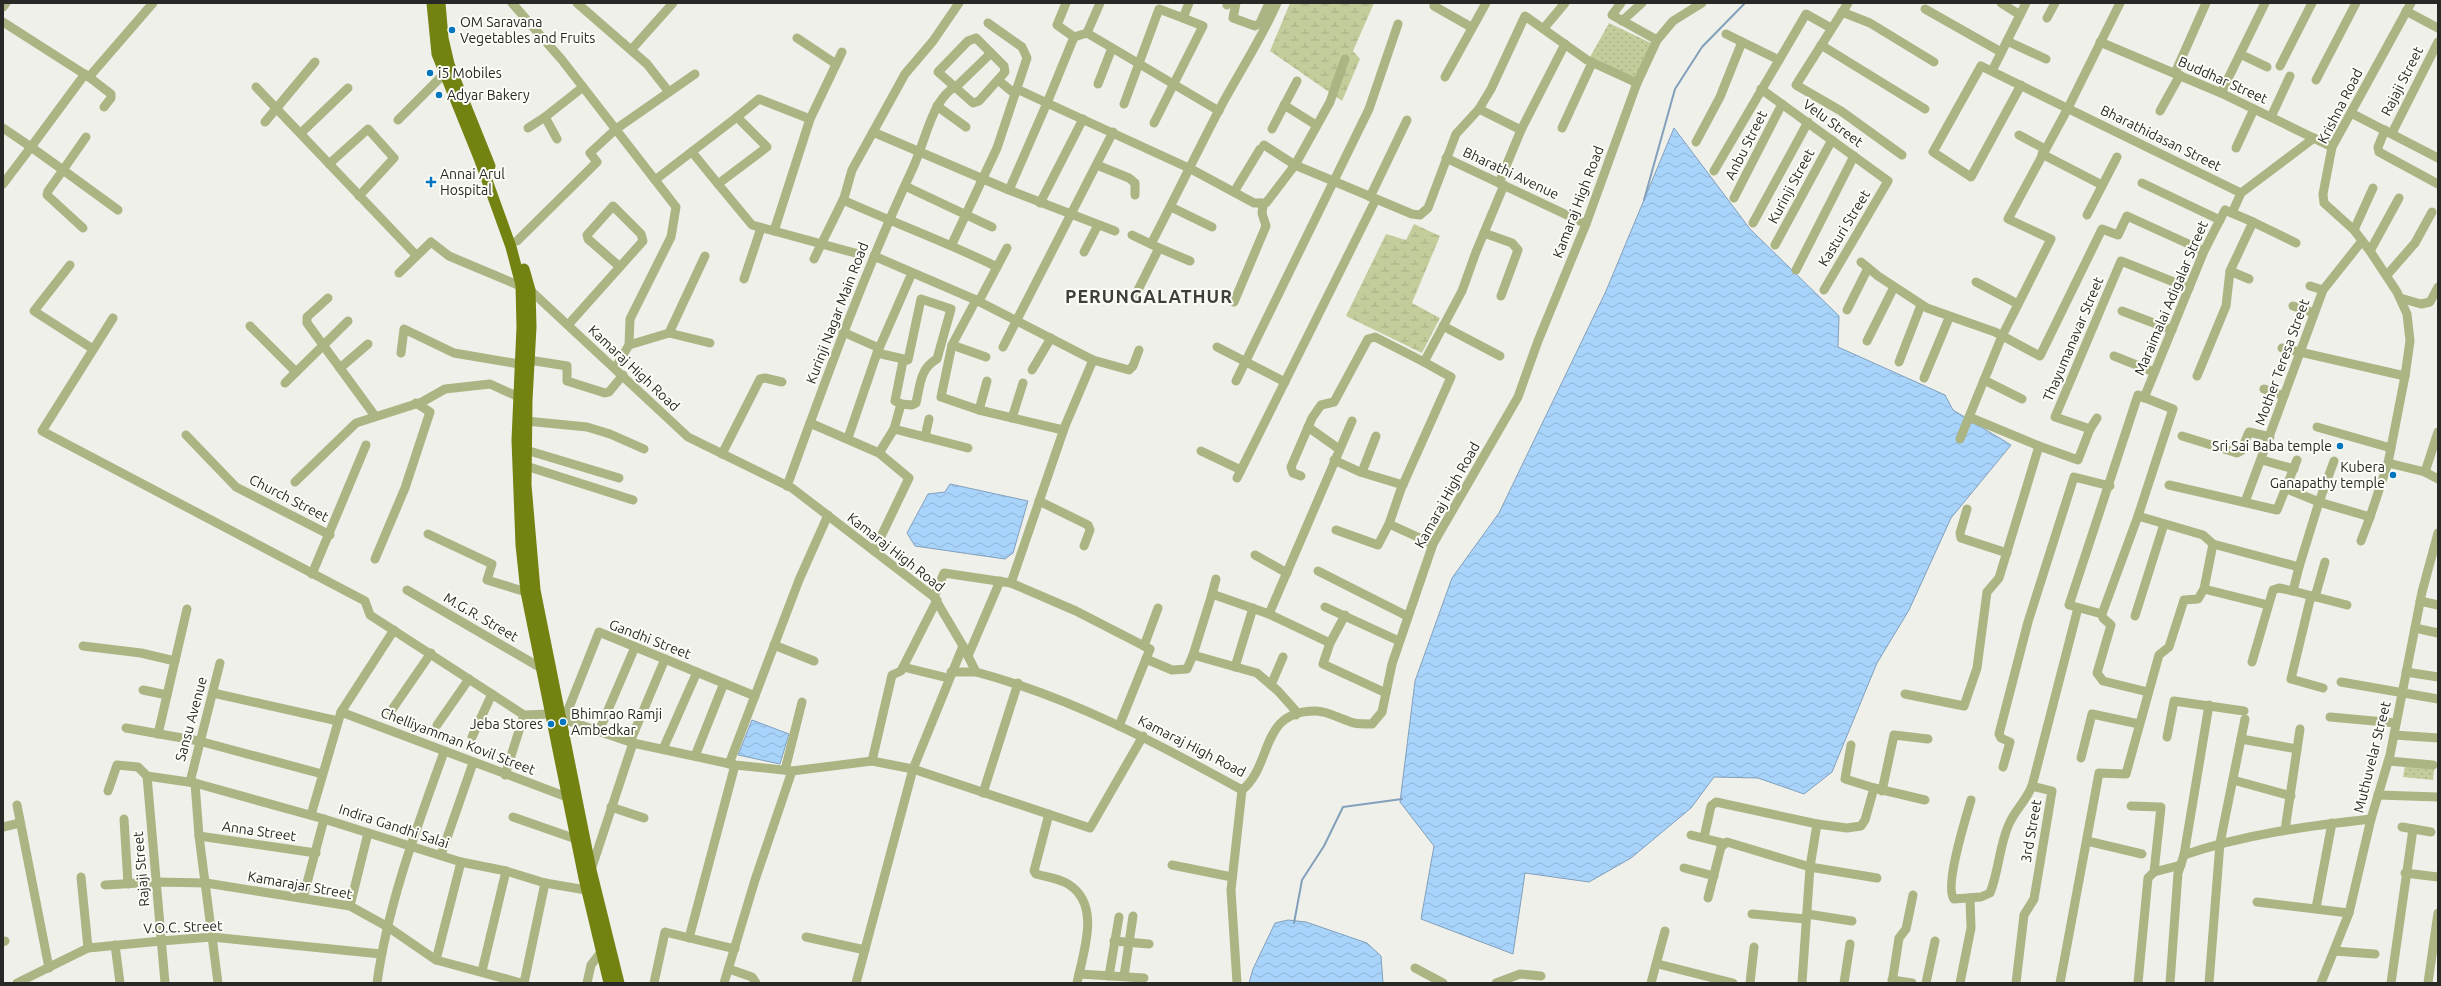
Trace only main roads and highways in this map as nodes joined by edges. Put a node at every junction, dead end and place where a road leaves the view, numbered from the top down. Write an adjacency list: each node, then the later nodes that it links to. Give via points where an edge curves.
1 (432, 3): 3 (main road, via 437,54 482,166)
2 (440, 3): 3 (main road, via 443,38 449,64 486,154 516,241)
3 (525, 287): 4 (main road)
4 (522, 398): 5 (main road, via 526,421 530,545 535,590); 5 (main road, via 518,481 526,592 541,668)
5 (558, 717): 6 (main road, via 591,870); 6 (main road, via 567,797)
6 (591, 890): 7 (main road)
7 (606, 950): 8 (main road); 9 (main road)
8 (609, 983)
9 (619, 983)

